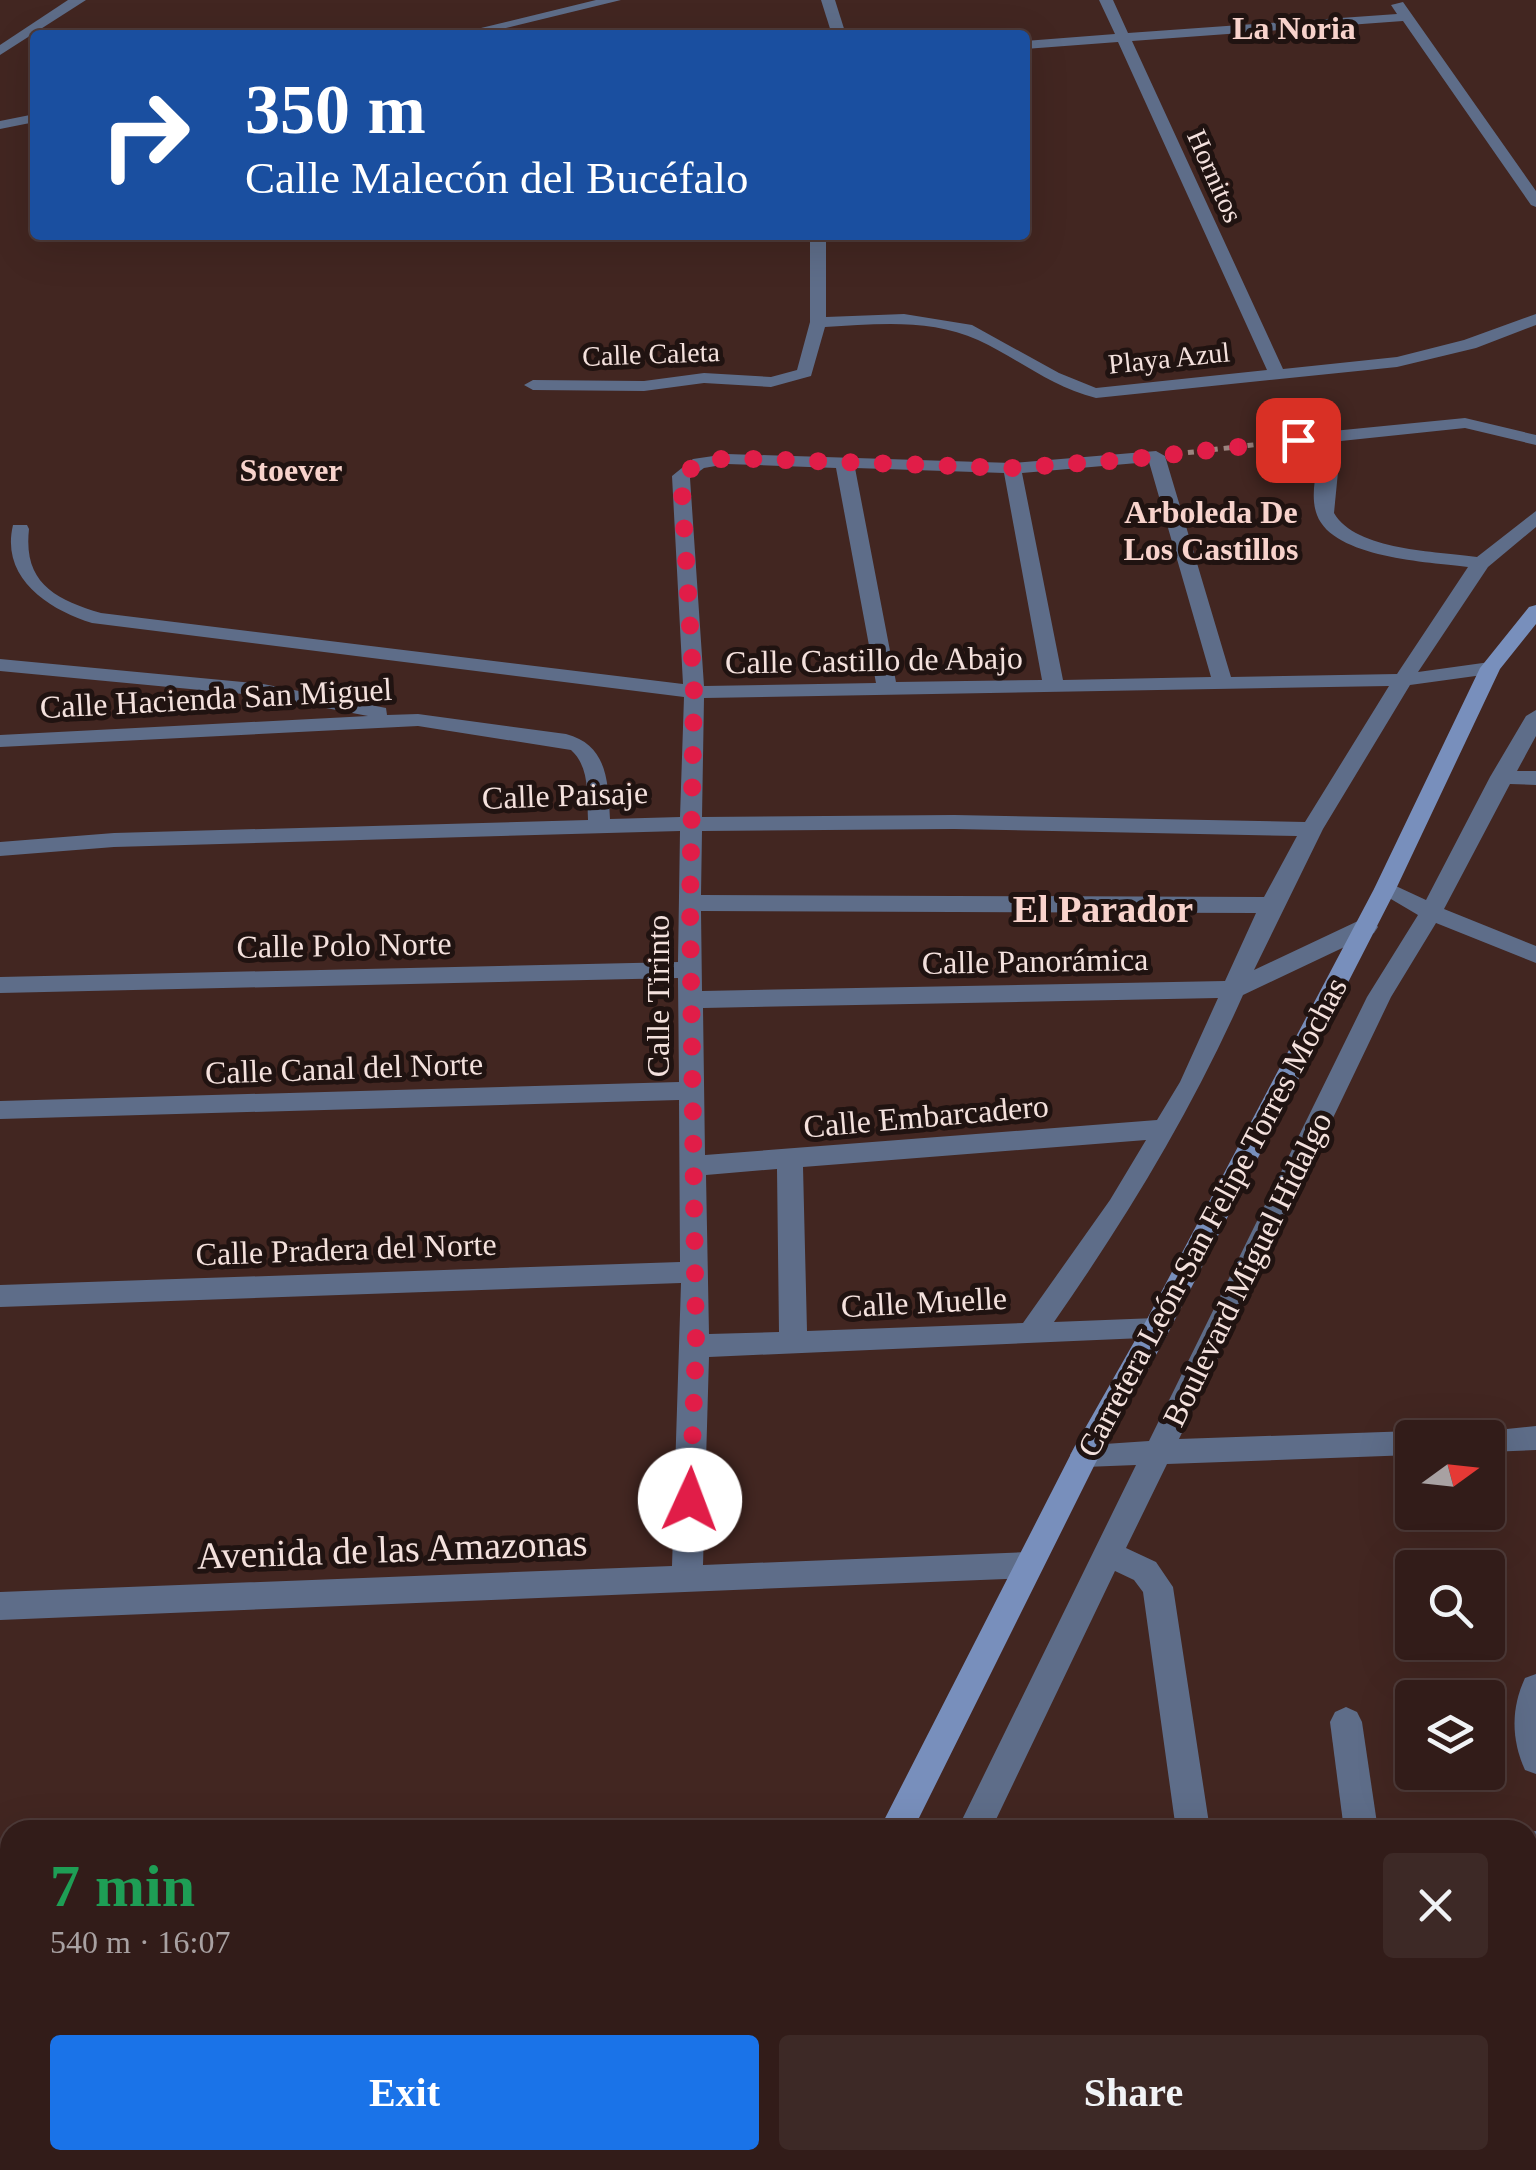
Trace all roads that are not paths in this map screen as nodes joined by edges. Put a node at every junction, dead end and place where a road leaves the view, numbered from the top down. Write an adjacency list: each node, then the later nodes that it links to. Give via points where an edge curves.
1 (79, 0): 11 (street)
2 (614, 0): 7 (street)
3 (828, 0): 8 (street)
4 (1106, 0): 9 (street, Hornitos)
5 (1394, 0): 6 (street)
6 (1406, 16): 9 (street); 14 (street)
7 (481, 30)
8 (837, 30)
9 (1126, 38): 10 (street); 18 (street, Hornitos)
10 (1030, 45)
11 (0, 51)
12 (30, 119): 13 (street)
13 (0, 125)
14 (1536, 202)
15 (818, 240): 17 (street)
16 (1536, 319): 18 (street, Playa Azul, via 1397,362)
17 (818, 322): 18 (street, Playa Azul, via 933,320 986,337 1054,380 1096,393); 19 (street, Calle Caleta, via 805,372 786,381)
18 (1277, 374)
19 (532, 384)
20 (1536, 440): 25 (street, via 1465,423 1333,436 1324,510 1334,529 1362,544)
21 (846, 465): 22 (street); 32 (street); 33 (street, Calle Tirinto, via 727,458 699,463 681,476)
22 (1012, 468): 30 (street, via 1156,456); 31 (street)
23 (1536, 517): 25 (street)
24 (20, 529): 33 (street, Calle Castillo de Abajo, via 15,549 29,580 61,605 99,618)
25 (1481, 563): 29 (street)
26 (1536, 611): 28 (main road, Carretera León-San Felipe Torres Mochas)
27 (0, 665): 35 (street, via 263,690)
28 (1490, 668): 29 (street, Calle Castillo de Abajo); 43 (main road, Carretera León-San Felipe Torres Mochas)
29 (1404, 680): 30 (street, Calle Castillo de Abajo); 41 (street)
30 (1223, 684): 31 (street, Calle Castillo de Abajo)
31 (1054, 687): 32 (street, Calle Castillo de Abajo)
32 (887, 688): 33 (street, Calle Castillo de Abajo)
33 (694, 692): 39 (street, Calle Tirinto)
34 (1536, 716): 37 (street, Boulevard Miguel Hidalgo)
35 (426, 721): 36 (street, Calle Hacienda San Miguel); 40 (street, via 579,743 594,760)
36 (0, 740)
37 (1501, 777): 38 (street); 46 (street, Boulevard Miguel Hidalgo)
38 (1536, 778)
39 (693, 824): 40 (street, Calle Paisaje); 41 (street, Calle Paisaje); 44 (street, Calle Tirinto)
40 (599, 827): 42 (street, Calle Paisaje)
41 (1312, 829): 45 (street)
42 (0, 849)
43 (1385, 889): 46 (street); 47 (main road, Carretera León-San Felipe Torres Mochas)
44 (690, 902): 45 (street); 49 (street, Calle Tirinto)
45 (1271, 906): 51 (street)
46 (1431, 912): 48 (street); 67 (street, Boulevard Miguel Hidalgo, via 1379,997)
47 (1366, 927): 51 (street, Calle Panorámica); 60 (main road, Carretera León-San Felipe Torres Mochas)
48 (1536, 956)
49 (690, 970): 50 (street, Calle Polo Norte); 52 (street, Calle Tirinto)
50 (0, 986)
51 (1235, 989): 52 (street, Calle Panorámica); 55 (street)
52 (691, 1000): 53 (street, Calle Tirinto)
53 (691, 1091): 54 (street, Calle Canal del Norte); 57 (street, Calle Tirinto)
54 (0, 1110)
55 (1165, 1130): 56 (street, Calle Embarcadero); 61 (street)
56 (790, 1160): 57 (street, Calle Embarcadero); 62 (street)
57 (693, 1166): 58 (street, Calle Tirinto)
58 (695, 1272): 59 (street, Calle Pradera del Norte); 63 (street, Calle Tirinto)
59 (0, 1296)
60 (1156, 1329): 61 (street, Calle Muelle); 68 (main road, Carretera León-San Felipe Torres Mochas)
61 (1032, 1332): 62 (street, Calle Muelle)
62 (793, 1343): 63 (street, Calle Muelle)
63 (696, 1346): 71 (street, Calle Tirinto)
64 (1536, 1438): 65 (street)
65 (1505, 1439)
66 (1395, 1444): 67 (street)
67 (1158, 1452): 68 (street); 69 (street, Boulevard Miguel Hidalgo)
68 (1084, 1455): 70 (main road, Carretera León-San Felipe Torres Mochas)
69 (1108, 1554): 77 (street, Boulevard Miguel Hidalgo); 78 (street, via 1146,1572 1158,1588)
70 (1028, 1565): 71 (street, Avenida de las Amazonas); 76 (main road, Carretera León-San Felipe Torres Mochas)
71 (688, 1576): 72 (street, Avenida de las Amazonas)
72 (0, 1606)
73 (1536, 1688): 75 (street, via 1528,1715)
74 (1346, 1722): 79 (street)
75 (1536, 1759)
76 (901, 1820)
77 (979, 1820)
78 (1192, 1820)
79 (1360, 1820)

